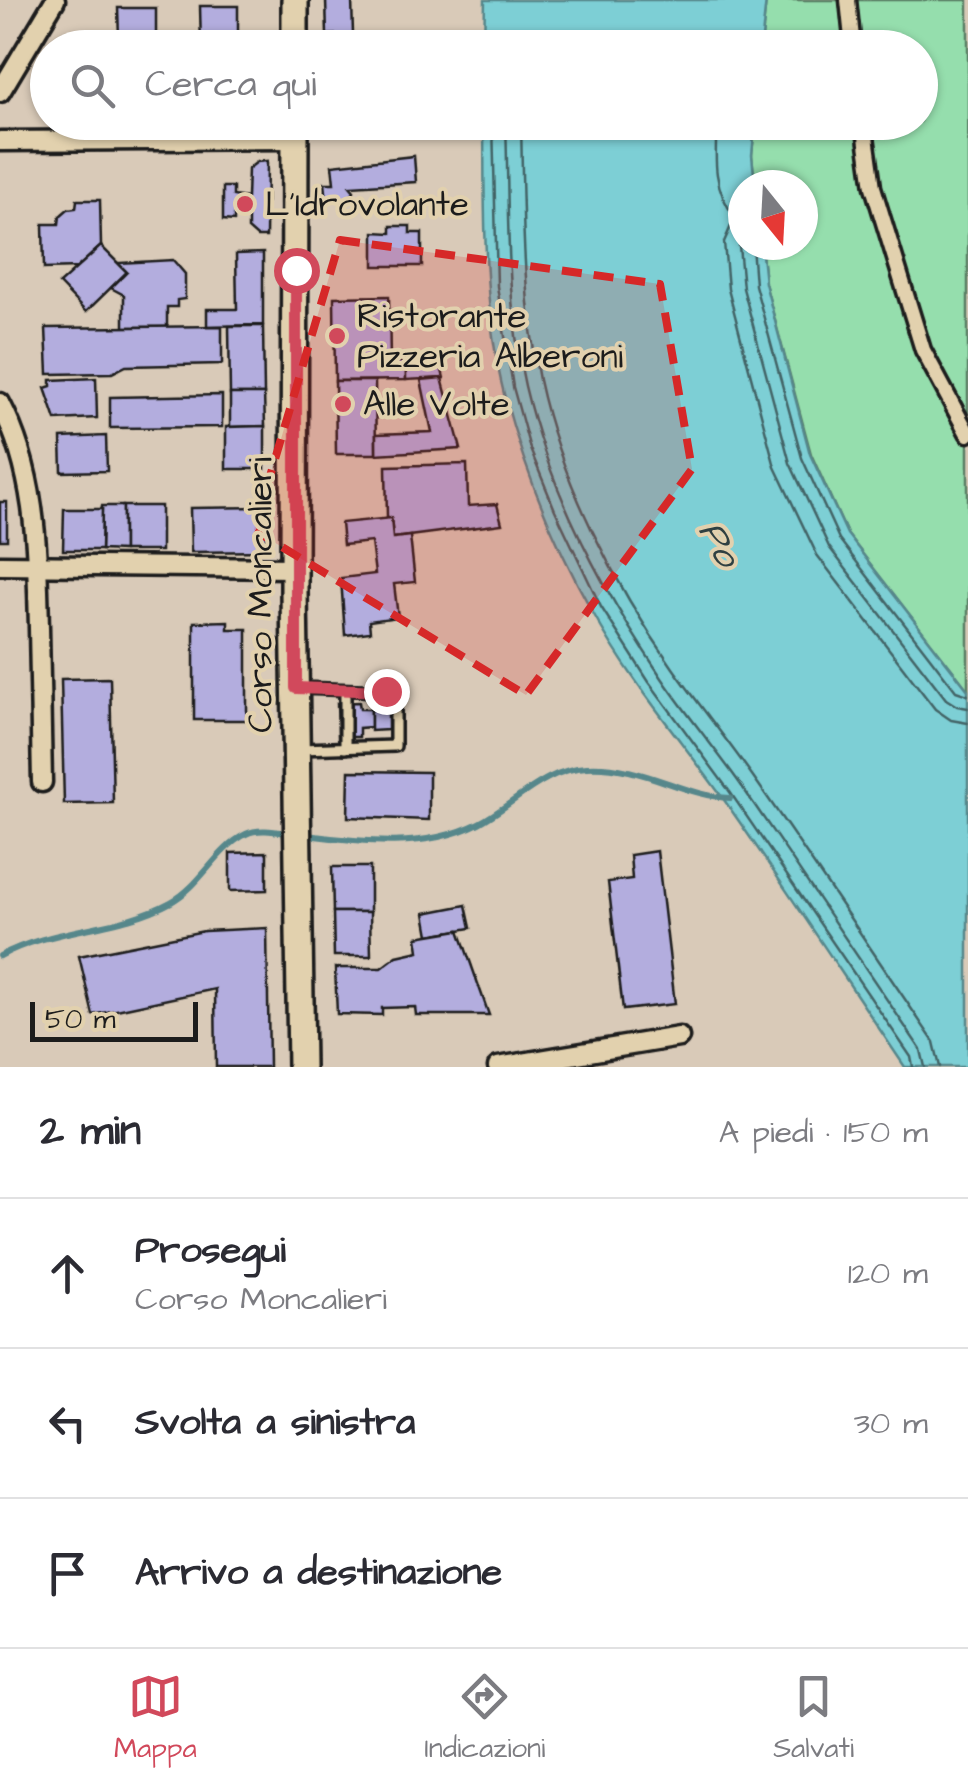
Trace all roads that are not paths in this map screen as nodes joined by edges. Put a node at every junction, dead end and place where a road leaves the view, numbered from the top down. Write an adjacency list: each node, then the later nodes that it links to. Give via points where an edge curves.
1 (55, 0): 4 (street)
2 (295, 0): 5 (main road)
3 (848, 0): 6 (street)
4 (37, 30)
5 (295, 30)
6 (851, 30)
7 (30, 42): 8 (street)
8 (0, 92)
9 (30, 140): 12 (street)
10 (296, 140): 17 (main road, Corso Moncalieri)
11 (867, 140): 14 (street, via 873,186 922,350)
12 (0, 141)
13 (0, 404): 16 (street, via 25,463)
14 (968, 434)
15 (0, 564): 16 (street)
16 (38, 565): 17 (street); 22 (street)
17 (294, 568): 18 (main road, Corso Moncalieri)
18 (296, 688): 19 (lane); 21 (main road, Corso Moncalieri)
19 (345, 691): 20 (lane); 20 (lane, via 386,691 395,710 394,746)
20 (345, 748): 21 (lane)
21 (296, 749): 24 (main road, Corso Moncalieri)
22 (42, 782)
23 (679, 1037): 25 (street)
24 (301, 1067)
25 (498, 1067)

